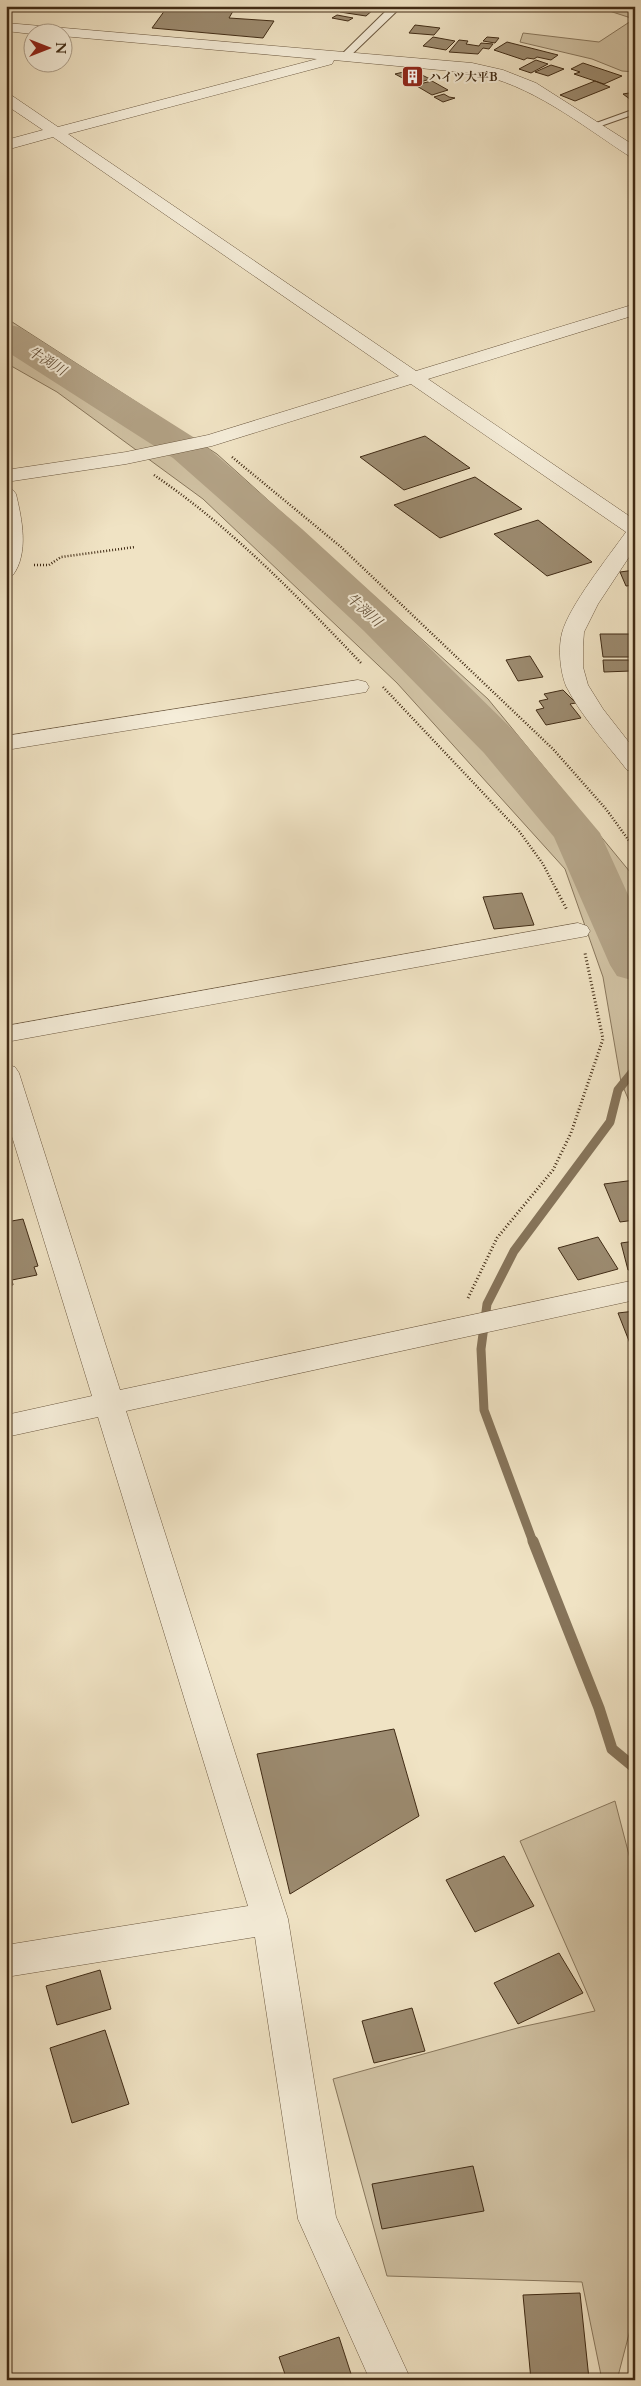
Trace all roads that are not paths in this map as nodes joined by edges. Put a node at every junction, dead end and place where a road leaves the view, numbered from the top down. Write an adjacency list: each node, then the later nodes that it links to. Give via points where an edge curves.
1 (395, 6): 3 (lane)
2 (6, 27): 3 (street)
3 (345, 56): 6 (street, via 498,73 531,86); 7 (street)
4 (6, 98): 7 (street)
5 (635, 111): 6 (lane)
6 (592, 126): 9 (street)
7 (56, 132): 8 (street); 11 (street)
8 (6, 145)
9 (635, 153)
10 (635, 309): 11 (street)
11 (414, 378): 12 (street, via 208,441 131,457); 14 (street)
12 (6, 476)
13 (6, 494): 15 (street, via 12,521)
14 (635, 531): 18 (street, via 587,604 573,632 572,646 572,667 577,685)
15 (8, 567)
16 (368, 679): 17 (street)
17 (6, 743)
18 (635, 765)
19 (578, 931): 20 (street)
20 (6, 1034)
21 (6, 1073): 23 (street)
22 (635, 1290): 23 (street)
23 (108, 1403): 24 (street); 25 (street)
24 (6, 1426)
25 (270, 1919): 26 (street); 27 (street, via 317,2219)
26 (6, 1961)
27 (391, 2380)

